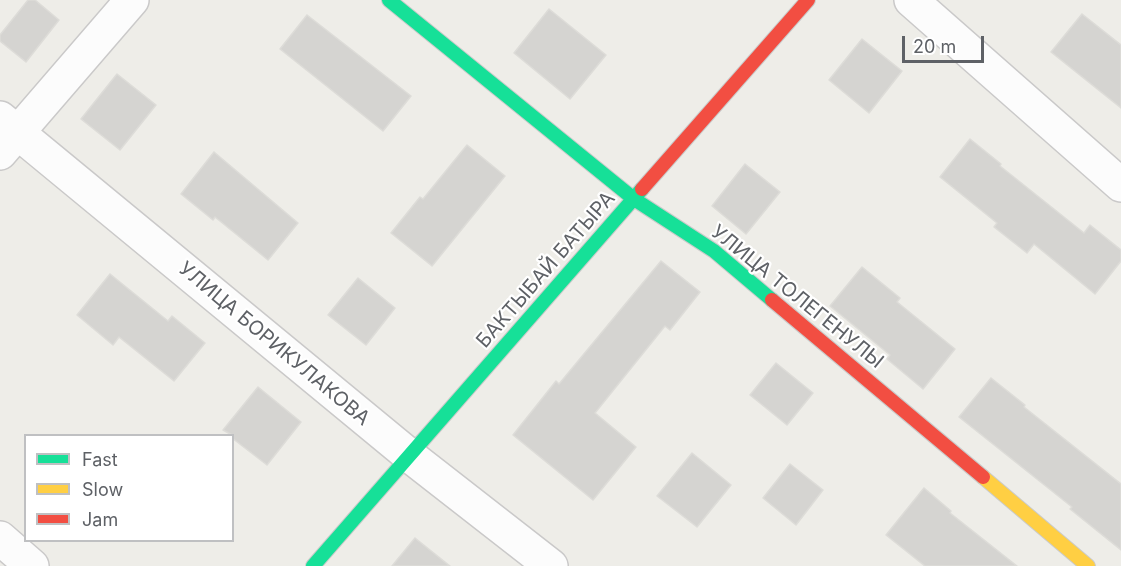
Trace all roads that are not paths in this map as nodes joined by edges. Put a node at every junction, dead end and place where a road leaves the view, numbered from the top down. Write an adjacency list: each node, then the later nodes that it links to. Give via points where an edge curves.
1 (132, 0): 5 (street)
2 (390, 0): 7 (street, УЛИЦА ТОЛЕГЕНУЛЫ)
3 (808, 0): 7 (street, БАКТЫБАЙ БАТЫРА)
4 (911, 0): 6 (street)
5 (6, 134): 8 (street, УЛИЦА БОРИКУЛАКОВА)
6 (1121, 185)
7 (634, 199): 8 (street, БАКТЫБАЙ БАТЫРА); 13 (street, УЛИЦА ТОЛЕГЕНУЛЫ, via 714,251)
8 (410, 456): 11 (street, БАКТЫБАЙ БАТЫРА); 12 (street, УЛИЦА БОРИКУЛАКОВА)
9 (0, 538): 10 (street)
10 (32, 566)
11 (313, 566)
12 (551, 566)
13 (1088, 566)

